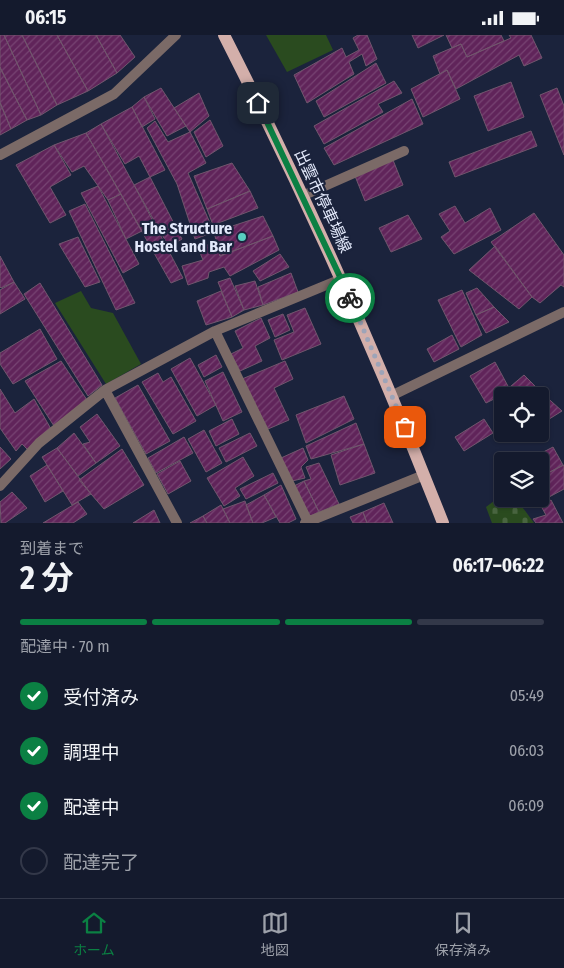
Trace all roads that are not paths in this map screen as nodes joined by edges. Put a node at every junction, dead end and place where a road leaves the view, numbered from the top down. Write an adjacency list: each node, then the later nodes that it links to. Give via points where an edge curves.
1 (176, 35): 4 (street, via 114,94)
2 (224, 35): 5 (main road, 出雲市停車場線)
3 (404, 151): 5 (street)
4 (0, 155)
5 (302, 195): 6 (main road, 出雲市停車場線)
6 (341, 279): 8 (street); 10 (main road, 出雲市停車場線)
7 (564, 312): 10 (street)
8 (215, 331): 9 (street); 13 (street)
9 (105, 390): 12 (street, via 40,443); 14 (street)
10 (393, 395): 11 (main road, 出雲市停車場線)
11 (424, 475): 13 (street); 15 (main road, 出雲市停車場線)
12 (0, 486)
13 (306, 522)
14 (177, 523)
15 (443, 523)

